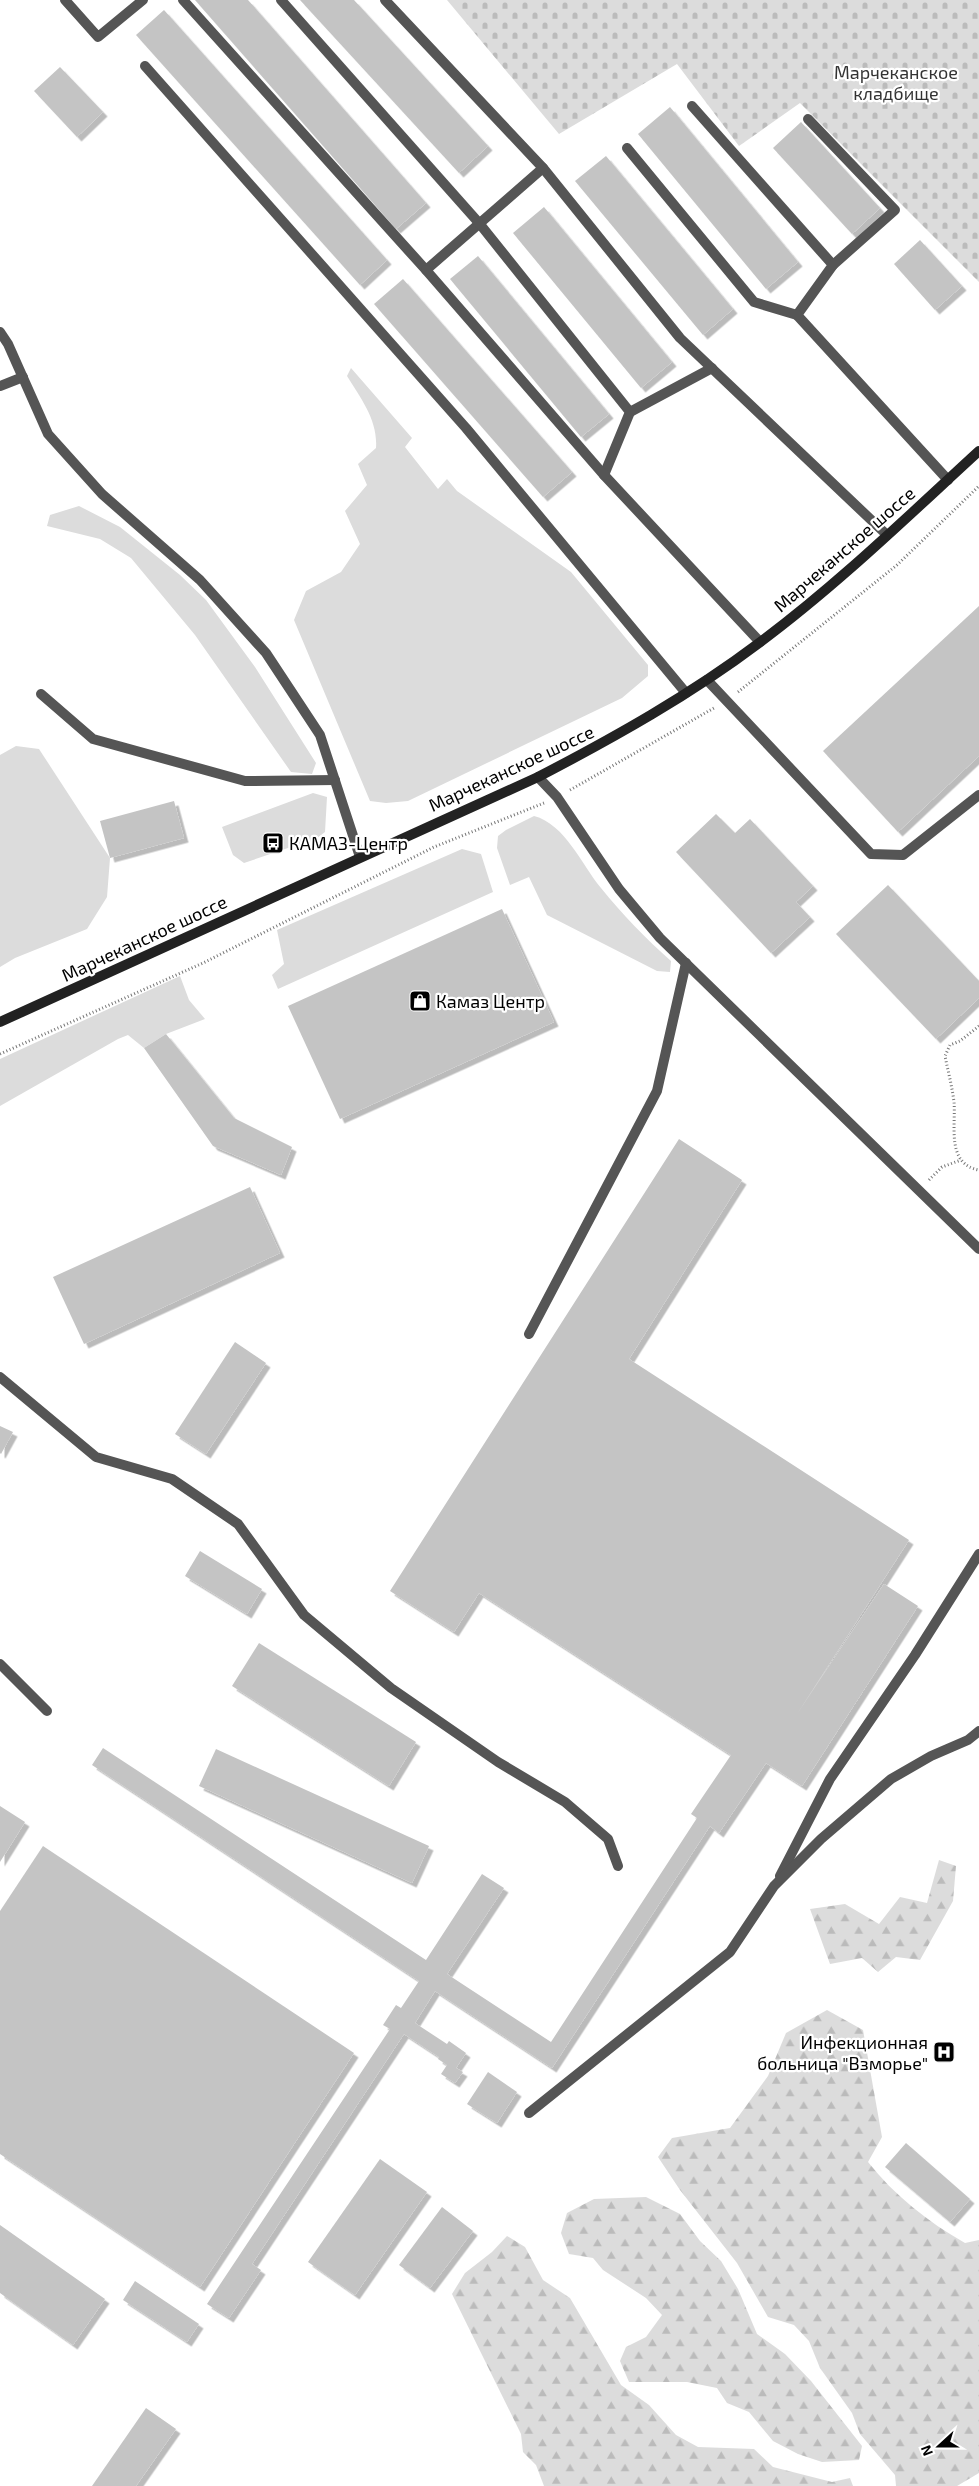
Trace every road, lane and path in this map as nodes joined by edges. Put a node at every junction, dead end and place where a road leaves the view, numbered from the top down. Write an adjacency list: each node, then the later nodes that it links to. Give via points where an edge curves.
1 (65, 0): 2 (lane, via 98,37)
2 (143, 0)
3 (183, 0): 13 (lane)
4 (281, 0): 11 (lane)
5 (385, 0): 10 (lane)
6 (146, 66): 26 (lane, via 466,428)
7 (692, 106): 12 (lane)
8 (808, 119): 12 (lane, via 895,210)
9 (628, 148): 14 (lane, via 754,302)
10 (543, 168): 11 (lane); 16 (lane, via 680,338)
11 (479, 223): 13 (lane); 19 (lane)
12 (834, 265): 14 (lane)
13 (426, 270): 21 (lane)
14 (797, 316): 22 (lane)
15 (0, 332): 17 (lane)
16 (712, 368): 19 (lane); 23 (lane)
17 (23, 376): 18 (lane); 29 (lane, via 54,441 102,494 200,580 266,653 320,735)
18 (0, 386)
19 (630, 412): 21 (lane)
20 (979, 451): 22 (street, Марчеканское шоссе)
21 (604, 475): 24 (lane)
22 (948, 480): 23 (street, Марчеканское шоссе)
23 (887, 534): 24 (street, Марчеканское шоссе, via 837,580)
24 (760, 642): 25 (street, Марчеканское шоссе)
25 (707, 680): 26 (street, Марчеканское шоссе); 30 (lane, via 870,854 903,855)
26 (686, 693): 28 (street, Марчеканское шоссе, via 609,740)
27 (41, 694): 29 (lane, via 93,739 245,781)
28 (538, 777): 31 (street, Марчеканское шоссе); 32 (lane, via 558,797 620,889 660,938)
29 (335, 780): 31 (lane)
30 (979, 795)
31 (360, 857): 33 (street, Марчеканское шоссе)
32 (686, 963): 38 (lane); 39 (lane, via 657,1091)
33 (0, 1022)
34 (979, 1026): 35 (path, via 960,1042 950,1045 945,1056 953,1090 954,1142)
35 (961, 1160): 36 (path, via 972,1169); 37 (path, via 942,1167)
36 (979, 1170)
37 (927, 1182)
38 (979, 1249)
39 (529, 1334)
40 (0, 1377): 45 (lane, via 96,1457 172,1479 238,1524 304,1616 391,1688 498,1762 565,1802 608,1839)
41 (979, 1554): 46 (lane, via 916,1655 830,1779)
42 (0, 1664): 43 (lane)
43 (47, 1711)
44 (979, 1731): 46 (lane, via 968,1740 931,1756 891,1780 822,1839)
45 (618, 1866)
46 (774, 1886): 47 (lane, via 730,1952)
47 (529, 2113)

